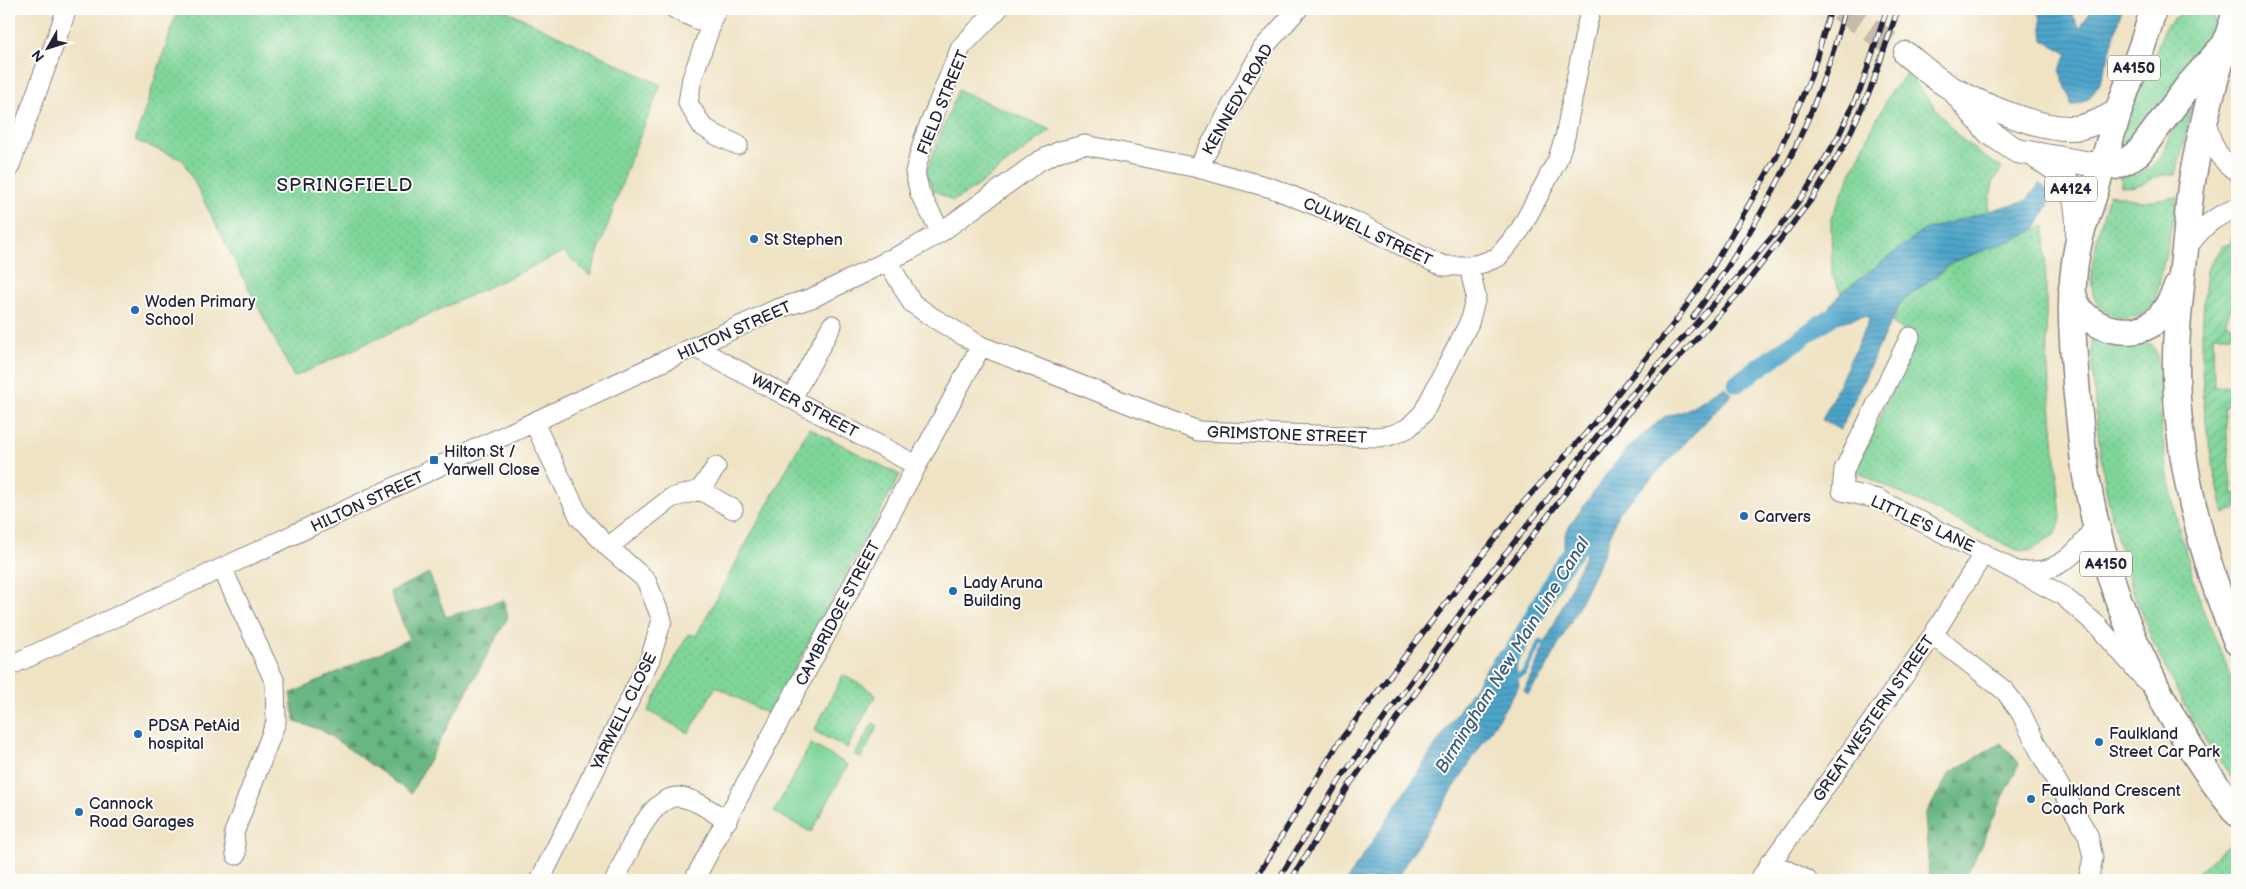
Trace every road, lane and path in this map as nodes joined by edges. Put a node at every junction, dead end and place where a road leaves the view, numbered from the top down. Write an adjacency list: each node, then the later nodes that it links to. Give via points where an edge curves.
1 (67, 9): 16 (street)
2 (675, 9): 7 (street)
3 (998, 9): 20 (street, FIELD STREET, via 961,47 924,138 915,172 920,194)
4 (1298, 9): 17 (street, KENNEDY ROAD, via 1263,48)
5 (1591, 9): 24 (street, CULWELL STREET, via 1565,137 1557,161 1520,230 1498,257)
6 (2156, 14): 11 (highway, A4150)
7 (713, 17): 13 (street, via 692,78 688,103 702,126)
8 (2230, 21): 12 (highway); 15 (highway, via 2139,152 2115,166)
9 (1906, 54): 10 (main road, A4124)
10 (1952, 88): 11 (main road, A4124, via 2011,115 2049,126 2084,126 2100,122); 14 (main road, A4124, via 1990,133 2017,151)
11 (2119, 110): 15 (highway, A4150)
12 (2206, 115): 18 (street, via 2213,147); 22 (highway, via 2191,184)
13 (738, 145)
14 (2028, 153): 15 (main road, A4124); 21 (main road, A4124, via 2062,173 2069,186 2078,218)
15 (2102, 166): 21 (highway, A4150)
16 (9, 168)
17 (1198, 168): 20 (street, CULWELL STREET, via 1085,145 1060,151 1039,161); 24 (street, CULWELL STREET, via 1272,188 1354,221 1431,261 1445,266)
18 (2237, 172)
19 (2237, 208): 22 (street, via 2215,217)
20 (941, 232): 23 (street, CULWELL STREET)
21 (2078, 247): 26 (highway, A4150)
22 (2185, 250): 25 (highway)
23 (887, 260): 29 (street, GRIMSTONE STREET, via 912,303); 30 (street, HILTON STREET, via 812,298 777,309)
24 (1470, 266): 29 (street, GRIMSTONE STREET, via 1476,297 1469,323 1423,413 1408,428 1392,435 1198,431)
25 (2180, 281): 26 (highway, via 2165,311 2153,323 2126,332 2104,328 2088,317 2076,304); 43 (highway, via 2176,359 2178,410 2187,475 2226,616)
26 (2071, 284): 37 (highway, A4150, via 2079,416)
27 (832, 325): 31 (street)
28 (1910, 337): 39 (street, LITTLE'S LANE, via 1844,470 1842,491 1878,499)
29 (981, 346): 33 (street, CAMBRIDGE STREET)
30 (694, 347): 31 (street, WATER STREET); 32 (street, HILTON STREET)
31 (792, 398): 33 (street, WATER STREET)
32 (534, 422): 38 (street, YARWELL CLOSE, via 580,518); 40 (street, HILTON STREET)
33 (916, 465): 47 (street, CAMBRIDGE STREET)
34 (716, 467): 35 (street)
35 (700, 490): 36 (street); 38 (street, via 671,498)
36 (733, 509)
37 (2096, 522): 41 (street, via 2088,538 2064,559 2045,570); 45 (highway, A4150, via 2123,615)
38 (608, 547): 50 (street, YARWELL CLOSE, via 646,580 662,620 650,659)
39 (1984, 553): 41 (street, LITTLE'S LANE); 42 (street, GREAT WESTERN STREET)
40 (222, 568): 44 (street, HILTON STREET); 48 (street, via 275,682 276,722 234,833)
41 (2020, 572): 45 (street, LITTLE'S LANE, via 2062,595 2092,620)
42 (1932, 635): 49 (street, GREAT WESTERN STREET); 55 (street, via 2005,691 2021,713 2088,835 2093,849)
43 (2237, 642)
44 (9, 666)
45 (2165, 703): 46 (highway, A4150, via 2218,788)
46 (2237, 812)
47 (727, 820): 51 (street, via 691,800 678,797 664,800 650,814); 52 (street, CAMBRIDGE STREET)
48 (236, 855)
49 (1770, 862): 53 (street, GREAT WESTERN STREET); 54 (street)
50 (540, 880)
51 (614, 880)
52 (694, 880)
53 (1758, 880)
54 (1807, 880)
55 (2088, 880)

